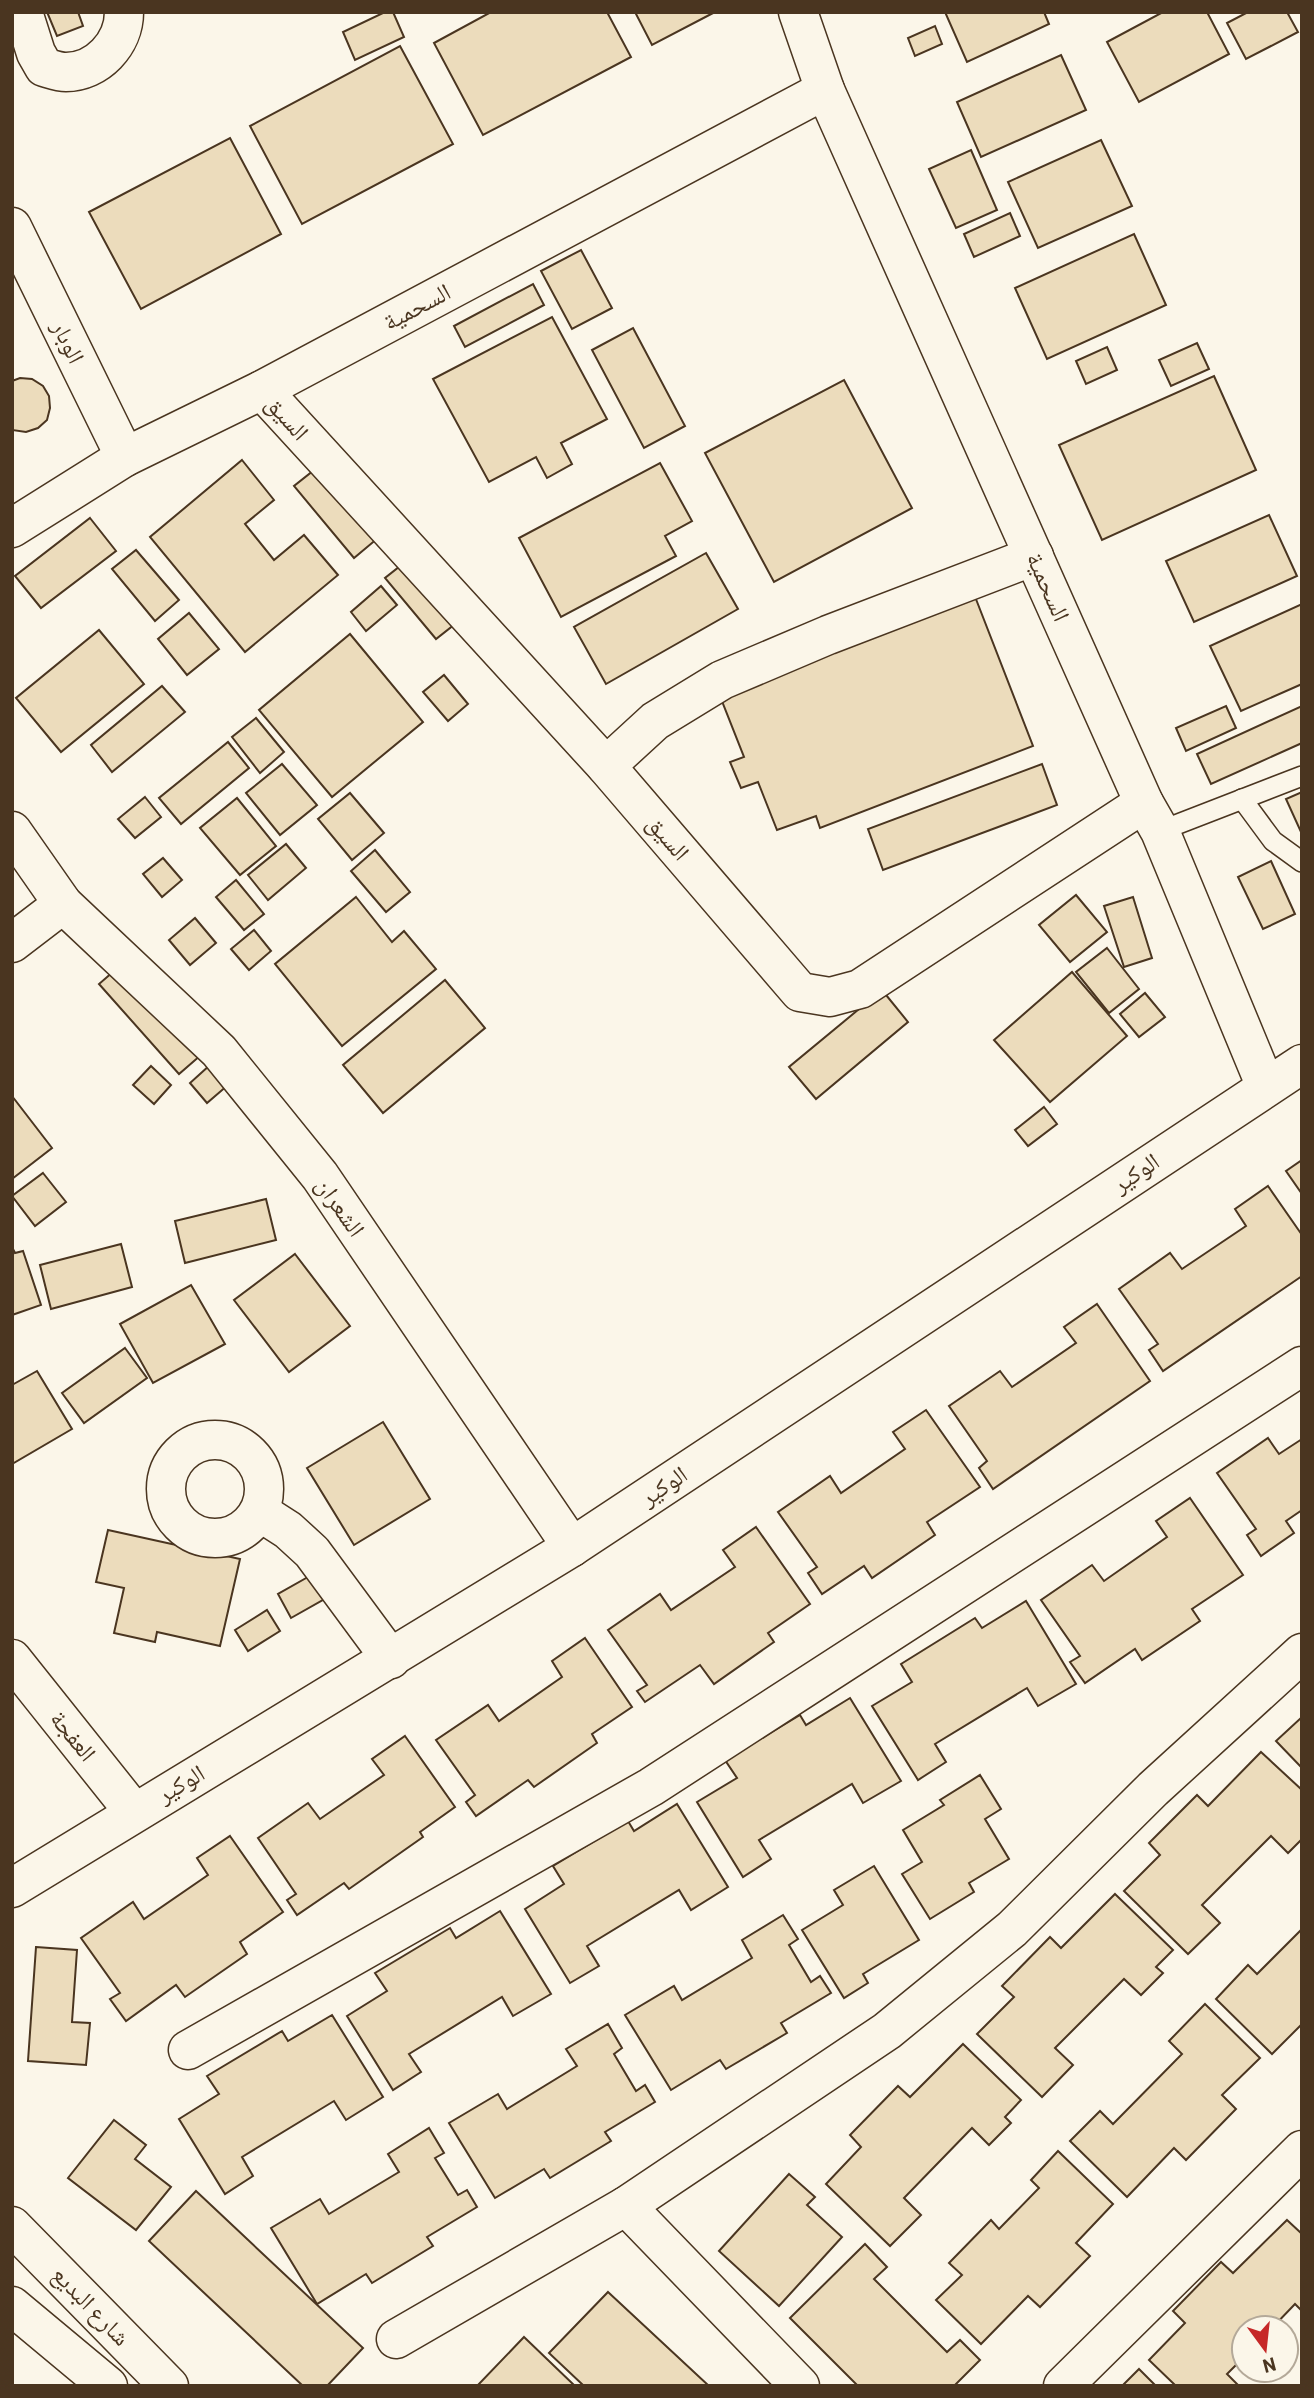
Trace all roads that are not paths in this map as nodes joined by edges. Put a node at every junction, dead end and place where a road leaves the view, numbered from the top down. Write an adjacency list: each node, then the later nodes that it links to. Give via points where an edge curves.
1 (23, 12): 2 (main road, via 44,67 64,72 86,69 113,50)
2 (124, 12)
3 (798, 12): 4 (main road, السحمية)
4 (825, 90): 6 (main road, السحمية); 9 (main road, السحمية)
5 (12, 227): 7 (main road, الوبار)
6 (262, 390): 7 (main road, السحمية); 10 (main road, السيق)
7 (125, 457): 8 (main road, السحمية)
8 (12, 528)
9 (1034, 556): 10 (main road, via 722,680 655,722); 13 (main road, السحمية)
10 (606, 766): 13 (main road, السيق, via 800,992 830,997 860,989)
11 (1302, 776): 12 (lane)
12 (1242, 799): 13 (lane); 15 (lane, via 1273,841)
13 (1152, 817): 19 (main road, السحمية)
14 (12, 831): 16 (main road, الشعران)
15 (1302, 862)
16 (63, 904): 17 (main road); 22 (main road, الشعران, via 219,1051 320,1176)
17 (12, 943)
18 (1302, 1064): 19 (main road, الوكير)
19 (1266, 1087): 22 (main road, الوكير)
20 (1302, 1366): 28 (main road, via 651,1787)
21 (260, 1512): 24 (main road, via 312,1552)
22 (572, 1547): 24 (main road, الوكير)
23 (1302, 1653): 30 (main road, via 1153,1789 1012,1928 897,2023)
24 (391, 1659): 26 (main road, الوكير)
25 (12, 1660): 26 (main road, العفجة)
26 (134, 1812): 27 (main road, الوكير)
27 (12, 1888)
28 (188, 2050)
29 (1302, 2150): 37 (main road)
30 (626, 2206): 33 (main road); 36 (main road)
31 (12, 2226): 35 (main road, شارع البديع)
32 (12, 2306): 34 (main road)
33 (396, 2339)
34 (107, 2386)
35 (169, 2386)
36 (800, 2386)
37 (1063, 2386)

